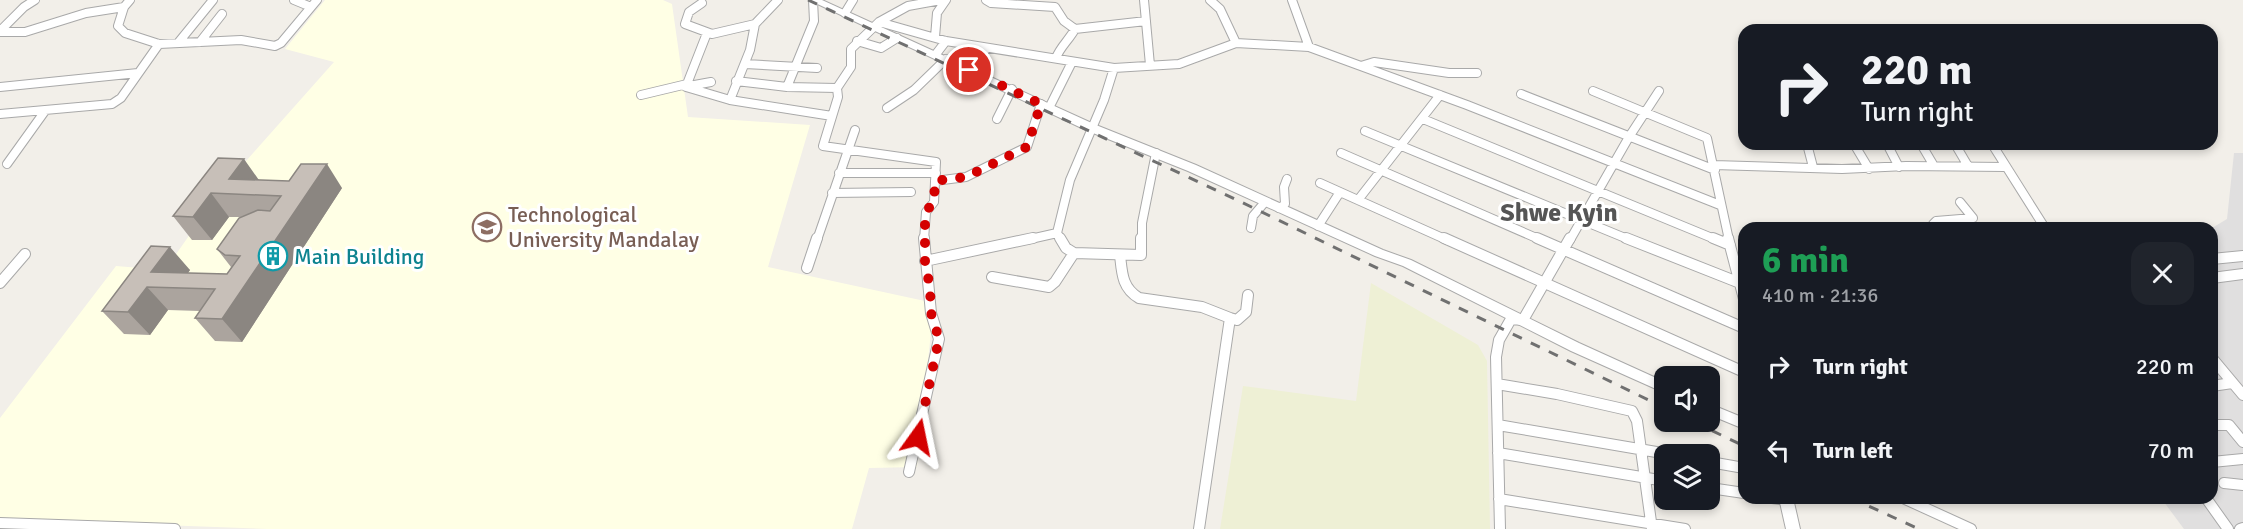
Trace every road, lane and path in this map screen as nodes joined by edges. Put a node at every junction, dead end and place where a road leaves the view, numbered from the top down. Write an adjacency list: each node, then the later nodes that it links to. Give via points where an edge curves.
1 (35, 0): 28 (street)
2 (213, 0): 35 (street)
3 (294, 0): 20 (street)
4 (316, 0): 20 (street)
5 (778, 0): 25 (street)
6 (814, 0): 21 (street); 46 (street, via 814,21)
7 (853, 0): 21 (street)
8 (941, 0): 17 (street)
9 (946, 0): 30 (street, via 937,13)
10 (986, 0): 19 (street)
11 (1034, 0): 18 (street)
12 (1144, 0): 24 (street)
13 (1210, 0): 36 (street, via 1220,9)
14 (1292, 0): 38 (street)
15 (701, 1): 29 (street, via 684,22)
16 (127, 3): 28 (street, via 25,32); 37 (street, via 118,26 125,33)
17 (916, 3): 26 (street)
18 (1047, 5): 19 (street); 27 (street, via 1055,7)
19 (1026, 6): 23 (street)
20 (310, 7): 34 (street, via 279,45 240,40)
21 (845, 13): 26 (street)
22 (222, 14): 34 (street)
23 (1022, 17)
24 (1146, 21): 27 (street); 44 (street)
25 (754, 24): 29 (street); 43 (street)
26 (876, 24): 30 (street); 31 (street); 32 (street)
27 (1075, 29): 41 (street)
28 (0, 32)
29 (707, 33): 54 (street)
30 (935, 37): 33 (street)
31 (897, 38): 32 (street, via 881,48); 40 (street)
32 (857, 40): 57 (street, via 851,49 851,66)
33 (946, 41): 39 (street); 40 (street)
34 (200, 42): 35 (street)
35 (178, 43): 37 (street)
36 (1236, 43): 38 (street); 44 (street, via 1179,64)
37 (159, 44): 50 (street)
38 (1309, 47): 45 (street)
39 (987, 48): 41 (street); 49 (street)
40 (941, 57): 49 (street); 66 (street, via 914,90)
41 (1056, 58): 42 (street)
42 (1072, 62): 48 (street); 65 (street)
43 (745, 64): 46 (street); 52 (street)
44 (1150, 65): 48 (street)
45 (1361, 66): 51 (street, via 1374,62); 63 (street)
46 (795, 67): 47 (street); 55 (street)
47 (817, 68)
48 (1114, 68): 73 (street)
49 (969, 70): 58 (street)
50 (138, 73): 56 (street); 67 (street, via 121,98 112,104)
51 (1477, 73)
52 (736, 81): 55 (street); 64 (street)
53 (711, 82): 54 (street)
54 (687, 85): 62 (street); 64 (street)
55 (787, 87): 57 (street)
56 (1, 88)
57 (837, 88): 70 (street)
58 (1012, 89): 65 (street); 71 (street)
59 (1593, 91): 68 (street)
60 (1659, 92): 68 (street)
61 (1521, 94): 76 (street)
62 (640, 95)
63 (1440, 95): 72 (street); 87 (street)
64 (730, 100): 70 (street)
65 (1045, 106): 73 (street); 99 (street, via 1027,147 966,177)
66 (887, 108)
67 (45, 111): 69 (street); 88 (street)
68 (1644, 113): 76 (street); 91 (street, via 1707,138)
69 (1, 115)
70 (832, 116): 84 (street, via 824,148)
71 (997, 119)
72 (1423, 119): 77 (street); 102 (street)
73 (1092, 128): 85 (street); 117 (street)
74 (855, 130): 84 (street)
75 (1365, 131): 77 (street)
76 (1629, 137): 87 (street); 91 (street)
77 (1401, 144): 97 (street); 112 (street)
78 (1809, 150): 92 (street)
79 (1858, 150): 95 (street)
80 (1890, 150): 93 (street)
81 (1925, 150): 89 (street)
82 (1959, 150): 90 (street)
83 (1995, 150): 94 (street)
84 (847, 151): 98 (street); 99 (street, via 935,161)
85 (1156, 153): 108 (street); 122 (street, via 1140,235 1144,243 1141,255)
86 (1341, 153): 97 (street)
87 (1614, 162): 102 (street); 110 (street)
88 (7, 164)
89 (1934, 166): 90 (street); 93 (street)
90 (1968, 166): 94 (street)
91 (1714, 167): 92 (street); 110 (street)
92 (1813, 167): 95 (street)
93 (1899, 167): 95 (street)
94 (2005, 167): 114 (street)
95 (1869, 169)
96 (876, 171): 98 (street); 99 (street); 103 (street)
97 (1381, 171): 107 (street); 119 (street)
98 (839, 173): 106 (street)
99 (935, 177): 128 (street, via 934,202 925,218)
100 (1287, 179): 111 (street, via 1285,204)
101 (1320, 183): 105 (street)
102 (1597, 191): 112 (street); 118 (street)
103 (872, 192): 104 (street); 106 (street)
104 (911, 192)
105 (1340, 192): 107 (street); 115 (street)
106 (832, 193): 129 (street)
107 (1358, 200): 134 (street)
108 (1265, 202): 111 (street); 116 (street, via 1253,216)
109 (1960, 202): 113 (street, via 1973,218)
110 (1720, 205): 118 (street)
111 (1279, 208): 115 (street)
112 (1581, 220): 119 (street); 135 (street)
113 (1935, 222)
114 (2041, 222)
115 (1318, 226): 139 (street, via 1407,263)
116 (1251, 228)
117 (1057, 233): 120 (street); 128 (street)
118 (1730, 245): 125 (street)
119 (1564, 250): 134 (street); 140 (street)
120 (1074, 253): 122 (street); 132 (street, via 1049,287)
121 (25, 254): 136 (street)
122 (1120, 255): 138 (street, via 1129,294 1212,310)
123 (2243, 256): 124 (street)
124 (2230, 258): 127 (street); 130 (street)
125 (1734, 259): 126 (street); 131 (street)
126 (1738, 259)
127 (2218, 259)
128 (925, 261): 160 (street, via 931,313 939,339)
129 (807, 268)
130 (2243, 273): 133 (street)
131 (1738, 275)
132 (992, 277)
133 (2218, 277)
134 (1545, 281): 139 (street); 142 (street)
135 (1738, 282)
136 (0, 283)
137 (1248, 295): 138 (street, via 1250,305 1246,314 1237,320)
138 (1230, 318): 175 (street)
139 (1523, 320): 144 (street); 145 (street, via 1511,320 1499,340)
140 (1738, 325)
141 (2218, 365): 143 (street)
142 (1738, 369)
143 (2232, 382): 146 (street); 147 (street)
144 (1654, 383)
145 (1497, 384): 150 (street); 153 (street, via 1624,407 1632,411 1637,421)
146 (2218, 385)
147 (2243, 395)
148 (1720, 413): 149 (street)
149 (1738, 421)
150 (1498, 425): 153 (street); 155 (street)
151 (2218, 425): 152 (street, via 2229,425)
152 (2243, 442)
153 (1641, 450): 154 (street); 161 (street)
154 (1654, 452)
155 (1498, 453): 161 (street); 167 (street)
156 (2243, 459): 157 (street)
157 (2218, 461)
158 (1720, 464): 159 (street)
159 (1738, 467)
160 (909, 472)
161 (1644, 477): 162 (street); 172 (street)
162 (1654, 478)
163 (2224, 483): 164 (street)
164 (2243, 485)
165 (1720, 490): 166 (street)
166 (1738, 493)
167 (1499, 499): 172 (street); 176 (street)
168 (1784, 504): 178 (street)
169 (1916, 504): 179 (street)
170 (2210, 504): 180 (street)
171 (0, 523): 173 (street)
172 (1651, 526): 177 (street)
173 (145, 528): 174 (street)
174 (175, 529)
175 (1198, 529)
176 (1500, 529)
177 (1685, 529)
178 (1793, 529)
179 (1971, 529)
180 (2228, 529)

